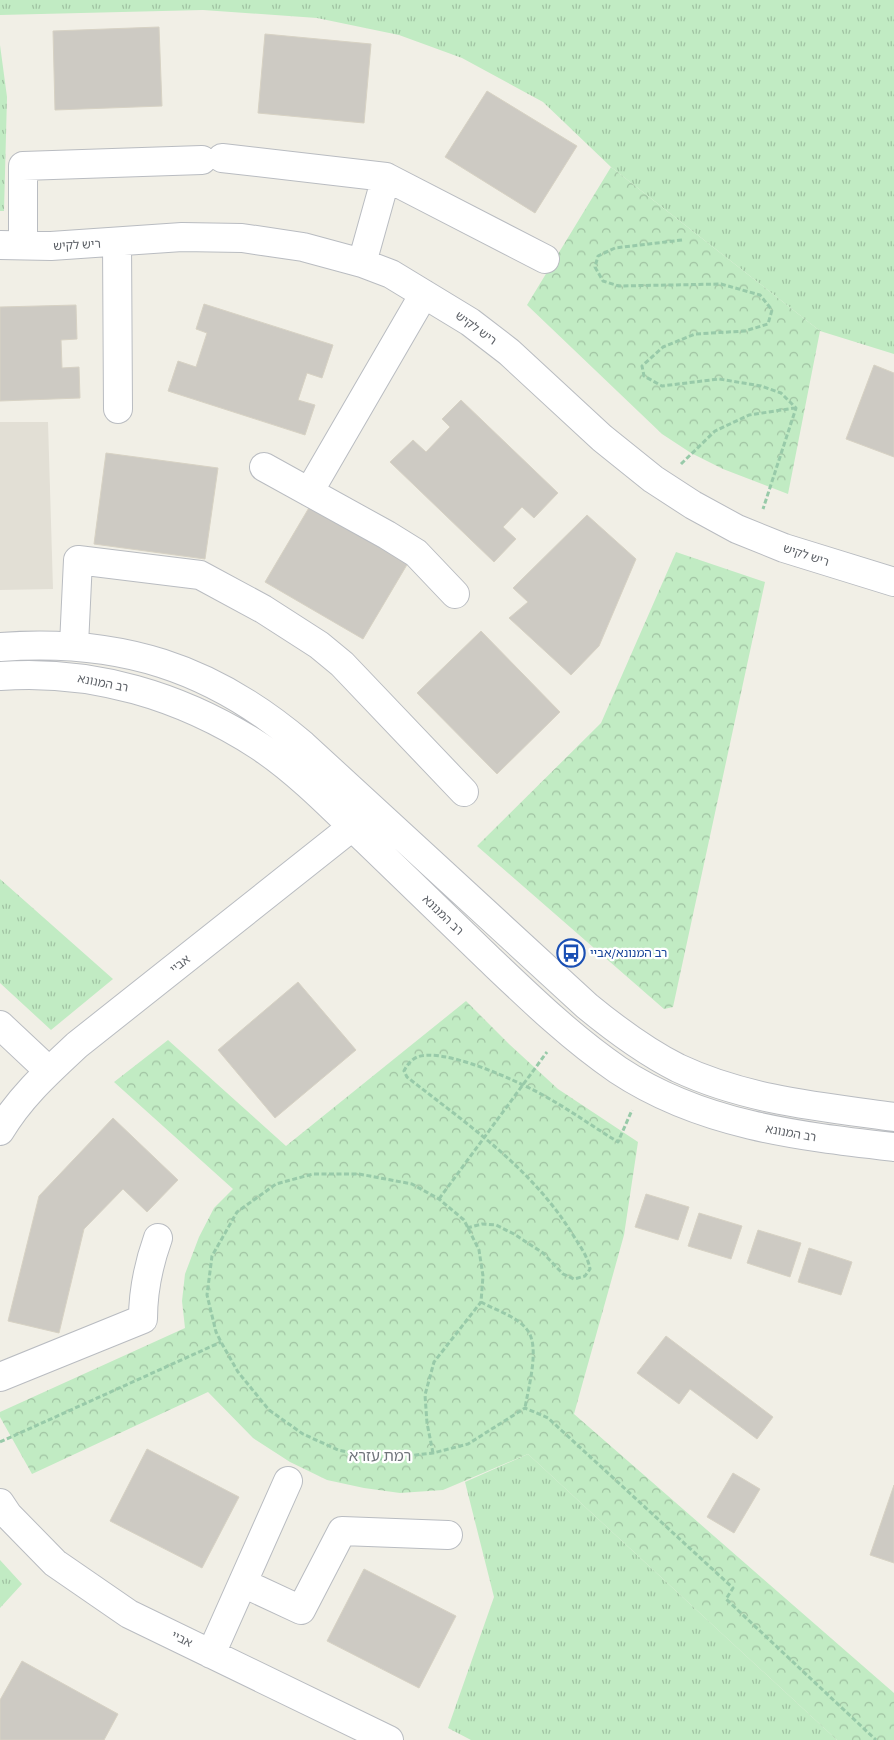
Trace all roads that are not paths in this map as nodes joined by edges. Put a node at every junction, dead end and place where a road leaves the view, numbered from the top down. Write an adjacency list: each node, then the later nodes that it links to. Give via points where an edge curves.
1 (386, 177): 3 (street, via 212,159 23,166); 4 (street); 5 (street)
2 (116, 242): 3 (street, ריש לקיש); 5 (street, ריש לקיש, via 182,237 242,238 303,247); 7 (street)
3 (11, 245)
4 (544, 259)
5 (362, 263): 6 (street, ריש לקיש, via 391,274)
6 (424, 294): 9 (street); 10 (street, ריש לקיש, via 470,322 509,352 602,438 660,484 693,505 784,548)
7 (118, 409)
8 (264, 467): 9 (street)
9 (309, 492): 11 (street, via 416,553)
10 (894, 582)
11 (455, 594)
12 (74, 645): 13 (street); 15 (street, via 78,560 200,575 263,609 319,645 342,664); 16 (street, via 126,653 166,664 242,698 274,720)
13 (0, 647)
14 (0, 676): 17 (street, רב המנונא, via 30,674 81,678 135,688 180,704 262,748)
15 (464, 792)
16 (374, 810): 17 (street, אביי); 20 (street, via 587,1006 614,1028 678,1068 757,1095)
17 (352, 827): 19 (street, אביי); 22 (street, רב המנונא, via 538,1006 620,1071 663,1096 702,1112 806,1137)
18 (0, 1025): 19 (street)
19 (49, 1071): 21 (street, אביי, via 9,1116)
20 (894, 1118)
21 (0, 1131)
22 (894, 1147)
23 (158, 1238): 24 (street, via 143,1290 143,1319)
24 (0, 1378)
25 (288, 1481): 28 (street)
26 (0, 1503): 29 (street, אביי, via 55,1563 92,1590 129,1614)
27 (448, 1535): 28 (street, via 342,1531 301,1610)
28 (243, 1583): 29 (street)
29 (211, 1654): 30 (street, אביי)
30 (389, 1740)

